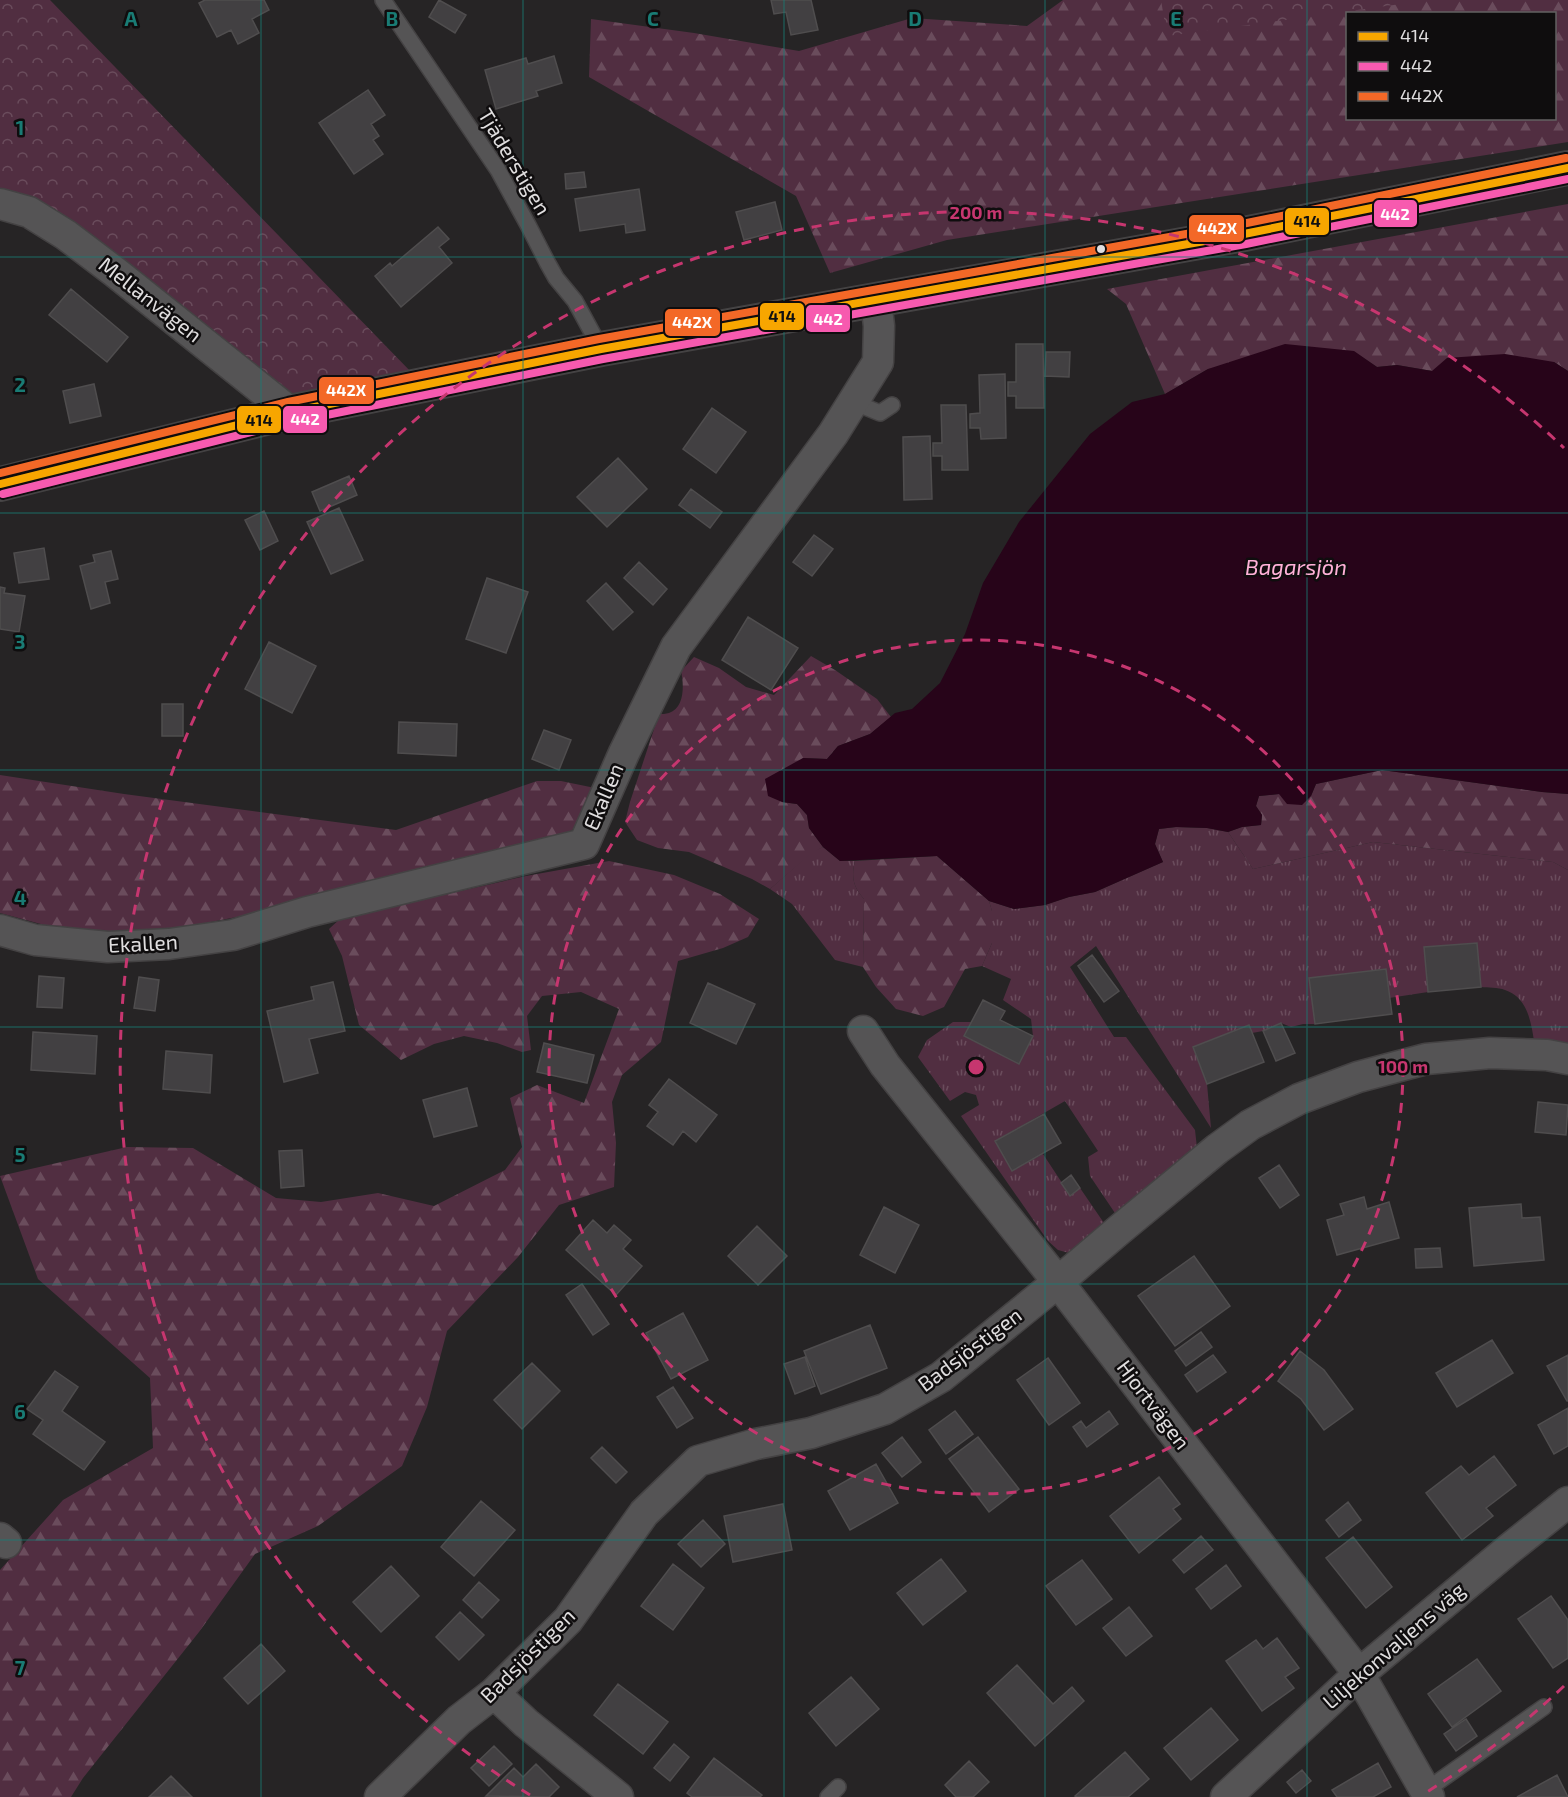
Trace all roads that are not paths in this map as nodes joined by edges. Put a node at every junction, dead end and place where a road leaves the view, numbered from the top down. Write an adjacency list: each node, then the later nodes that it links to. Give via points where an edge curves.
1 (383, 0): 5 (lane, Tjäderstigen, via 498,170 556,278 575,301)
2 (1568, 168): 4 (street, via 1244,234)
3 (0, 204): 8 (street, Mellanvägen, via 29,212 66,235)
4 (876, 301): 5 (street); 6 (street, Ekallen, via 878,362)
5 (601, 349): 8 (street)
6 (852, 402): 7 (lane, via 879,413); 10 (street, Ekallen, via 833,434 676,646 584,844 307,912 232,935 108,947 35,940)
7 (892, 405)
8 (290, 412): 9 (street)
9 (0, 484)
10 (0, 930)
11 (863, 1031): 13 (street, Hjortvägen, via 885,1065)
12 (1568, 1059): 13 (street, Badsjöstigen, via 1490,1053 1426,1059 1358,1077 1299,1099 1250,1125 1217,1149)
13 (1058, 1282): 15 (street, Hjortvägen); 16 (street, Badsjöstigen, via 941,1377 885,1409 698,1461 644,1513 568,1620)
14 (1568, 1502): 15 (street, Liljekonvaljens väg)
15 (1359, 1674): 18 (street, Hjortvägen); 21 (street, Liljekonvaljens väg)
16 (494, 1694): 19 (street, Badsjöstigen, via 459,1720); 20 (street)
17 (1544, 1707): 18 (lane, Hjortvägen)
18 (1427, 1794)
19 (380, 1797)
20 (618, 1797)
21 (1226, 1797)

